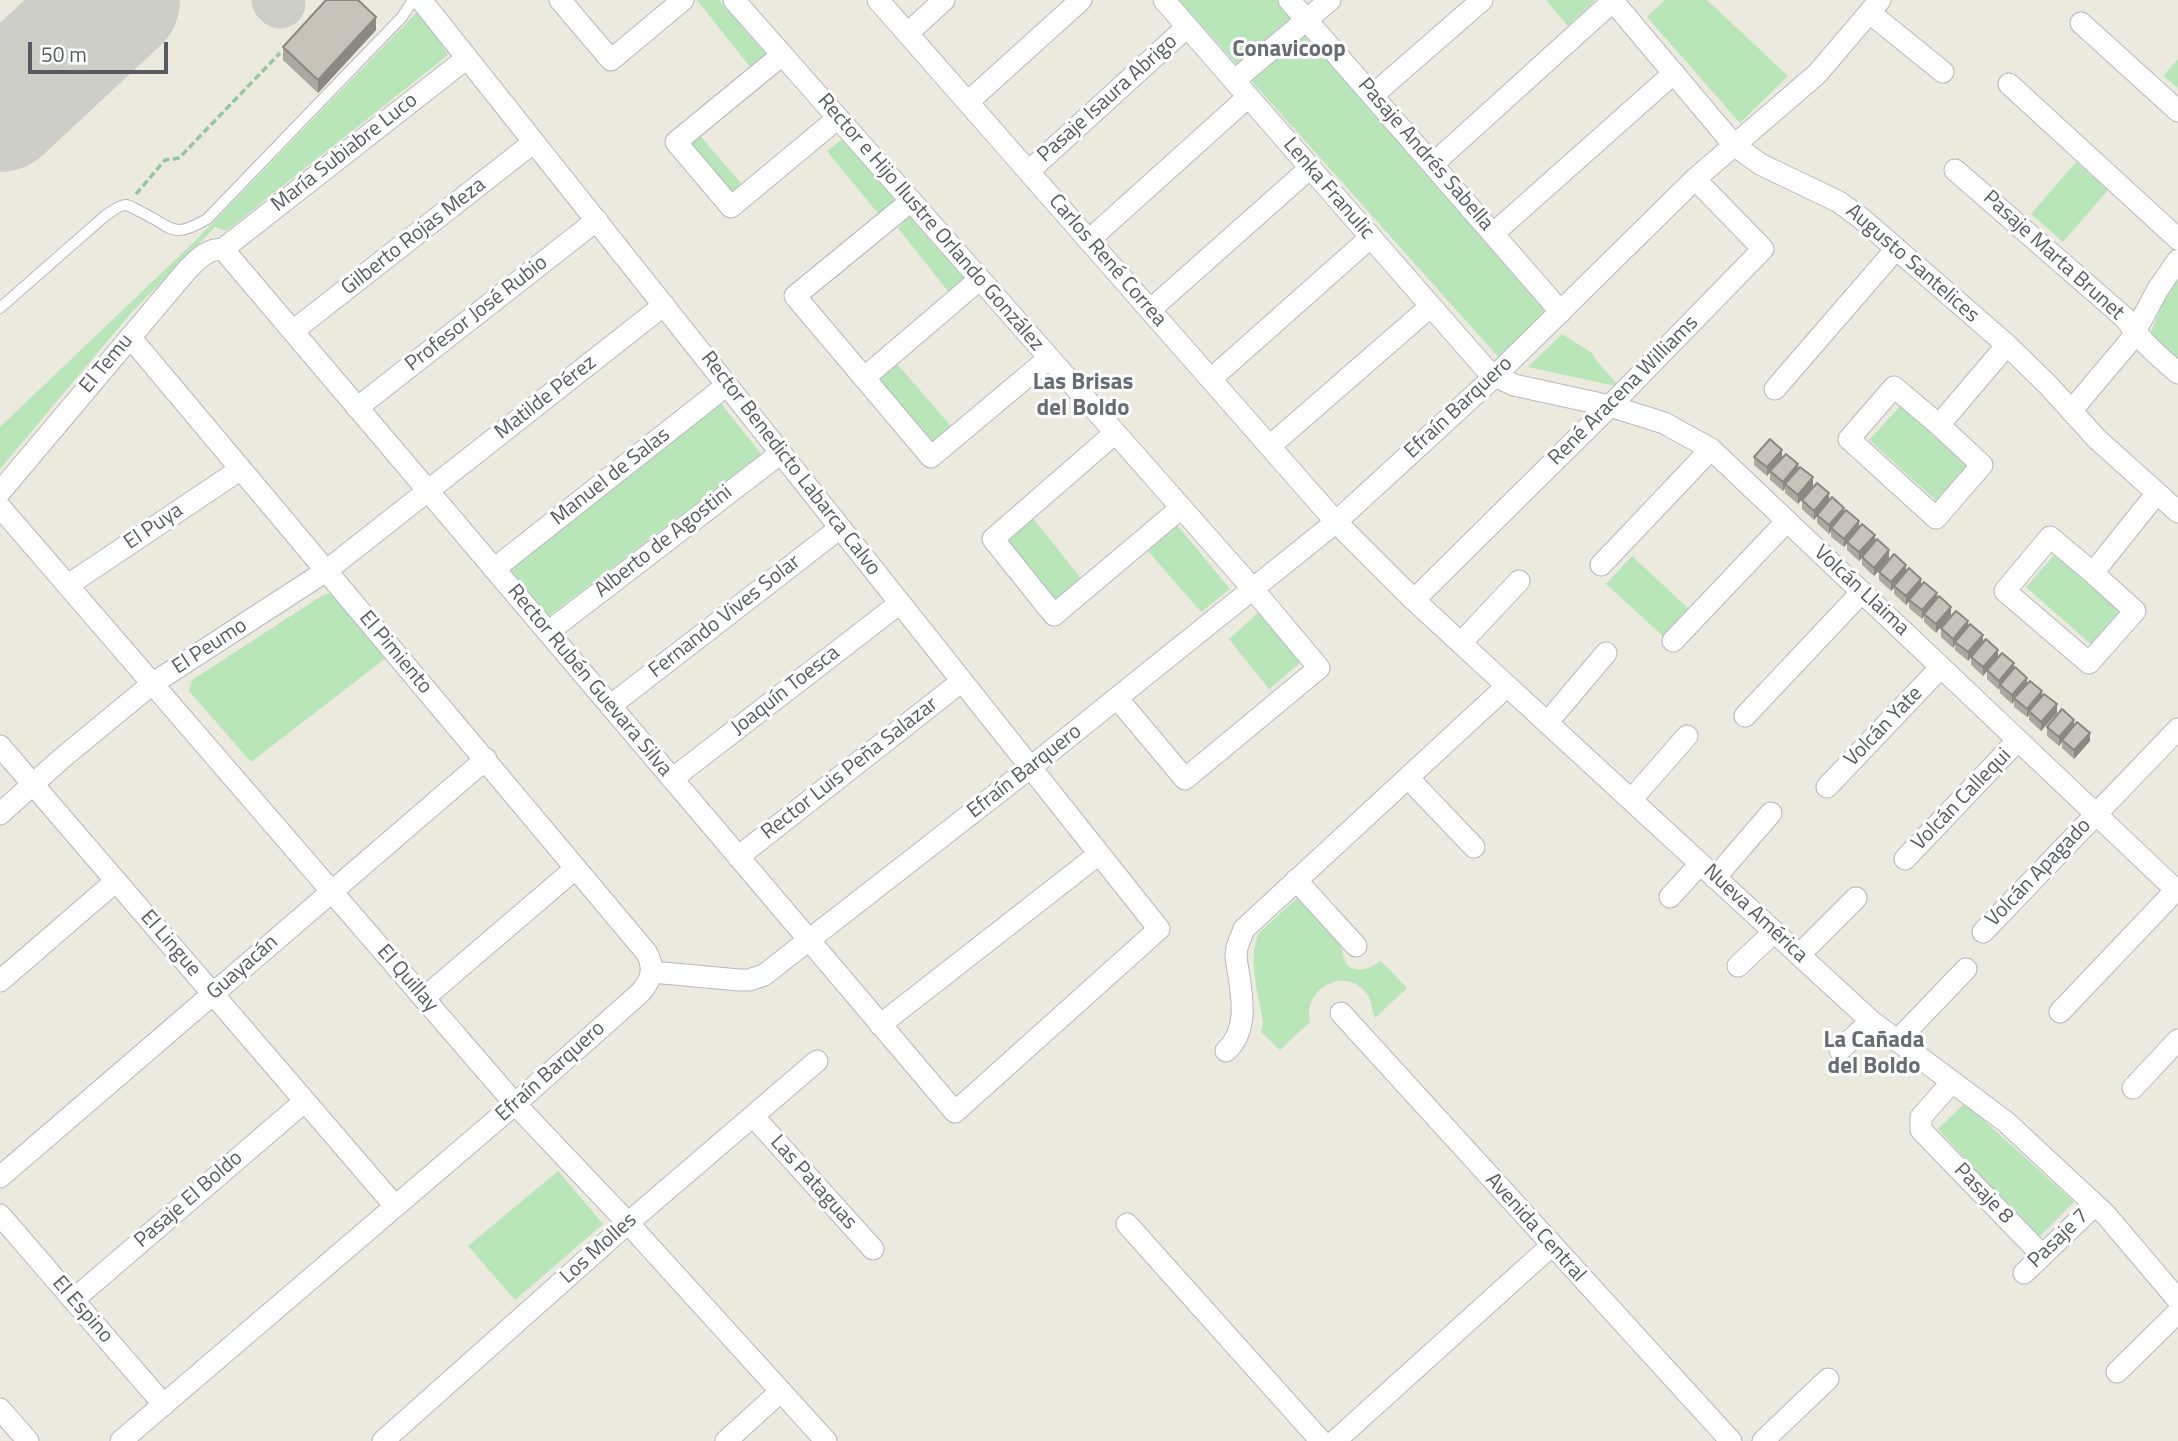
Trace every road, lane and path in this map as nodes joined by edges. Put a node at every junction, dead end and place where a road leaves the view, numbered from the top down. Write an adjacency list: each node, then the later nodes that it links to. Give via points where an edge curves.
1 (413, 0): 38 (lane, via 402,17 207,219 177,231)
2 (421, 0): 21 (street, Rector Benedicto Labarca Calvo)
3 (560, 0): 4 (street, via 611,60)
4 (683, 0)
5 (734, 0): 20 (street, Rector e Hijo Ilustre Orlando González)
6 (878, 0): 18 (street, Carlos René Correa)
7 (944, 0): 18 (street)
8 (1081, 0): 27 (street)
9 (1164, 0): 17 (street, Lenka Franulic)
10 (1289, 0): 15 (street, Pasaje Andrés Sabella)
11 (1330, 0): 15 (street)
12 (1482, 0): 26 (street)
13 (1613, 1): 23 (street, Augusto Santelices); 32 (street)
14 (1875, 6): 22 (street); 31 (street, Efraín Barquero, via 1817,74)
15 (1307, 21): 25 (street); 26 (street, Pasaje Andrés Sabella)
16 (2081, 23): 28 (street)
17 (1187, 27): 25 (street, Lenka Franulic); 35 (street, Pasaje Isaura Abrigo)
18 (908, 33): 27 (street, Carlos René Correa)
19 (280, 53): 38 (path, via 179,158 165,160)
20 (782, 55): 29 (street, Rector e Hijo Ilustre Orlando González); 29 (street, via 676,142 732,207)
21 (467, 58): 30 (street, Rector Benedicto Labarca Calvo); 45 (street, María Subiabre Luco)
22 (1943, 72)
23 (1674, 73): 31 (street, Augusto Santelices); 40 (street)
24 (2010, 84): 42 (street)
25 (1242, 89): 33 (street, Lenka Franulic); 43 (street)
26 (1373, 95): 32 (street, Pasaje Andrés Sabella)
27 (968, 102): 35 (street, Carlos René Correa)
28 (2178, 111)
29 (838, 118): 37 (street, Rector e Hijo Ilustre Orlando González)
30 (534, 142): 39 (street, Rector Benedicto Labarca Calvo); 53 (street, Gilberto Rojas Meza)
31 (1734, 145): 36 (street, Efraín Barquero); 44 (street, Augusto Santelices, via 1760,164 1849,208)
32 (1433, 164): 40 (street, Pasaje Andrés Sabella)
33 (1310, 168): 41 (street, Lenka Franulic); 51 (street)
34 (1955, 170): 54 (street, Pasaje Marta Brunet, via 2126,318)
35 (1029, 171): 43 (street, Carlos René Correa)
36 (1695, 179): 52 (street, Efraín Barquero); 64 (street, René Aracena Williams, via 1763,249)
37 (911, 201): 47 (street, Rector e Hijo Ilustre Orlando González); 60 (street, via 796,296)
38 (127, 205): 50 (lane, via 106,215)
39 (597, 220): 48 (street, Rector Benedicto Labarca Calvo); 65 (street, Profesor José Rubio)
40 (1494, 233): 52 (street, Pasaje Andrés Sabella)
41 (1371, 237): 49 (street, Lenka Franulic); 61 (street)
42 (2178, 239)
43 (1090, 240): 51 (street, Carlos René Correa)
44 (1896, 248): 56 (street, Augusto Santelices); 63 (street)
45 (223, 249): 53 (street, Rector Rubén Guevara Silva); 55 (street, El Temu, via 197,260)
46 (2178, 260): 54 (street)
47 (980, 279): 57 (street, Rector e Hijo Ilustre Orlando González); 60 (street)
48 (664, 305): 62 (street, Rector Benedicto Labarca Calvo); 73 (street, Matilde Pérez)
49 (1432, 306): 59 (street, Lenka Franulic); 69 (street)
50 (0, 308)
51 (1150, 310): 61 (street, Carlos René Correa)
52 (1561, 312): 59 (street, Efraín Barquero)
53 (293, 331): 65 (street, Rector Rubén Guevara Silva)
54 (2135, 333): 58 (street, Pasaje Marta Brunet); 66 (street)
55 (130, 337): 72 (street, El Pimiento); 74 (street, El Temu)
56 (2007, 345): 66 (street, Augusto Santelices); 67 (street)
57 (1049, 358): 60 (street, via 931,457); 68 (street, Rector e Hijo Ilustre Orlando González)
58 (2178, 373)
59 (1495, 376): 64 (street, Volcán Llaima, via 1514,385); 79 (street, Efraín Barquero)
60 (864, 378)
61 (1211, 379): 69 (street, Carlos René Correa)
62 (727, 385): 71 (street, Rector Benedicto Labarca Calvo); 83 (street, Manuel de Salas)
63 (1775, 389)
64 (1610, 406): 70 (street, Volcán Llaima, via 1664,423); 90 (street, René Aracena Williams)
65 (358, 408): 73 (street, Rector Rubén Guevara Silva)
66 (2071, 411): 75 (street, Augusto Santelices)
67 (1939, 425): 67 (street, via 1894,387 1849,439 1936,518 1982,466)
68 (1115, 433): 77 (street, Rector e Hijo Ilustre Orlando González); 77 (street, via 993,539 1054,615)
69 (1270, 446): 79 (street, Carlos René Correa)
70 (1711, 449): 80 (street, Volcán Llaima); 82 (street)
71 (781, 453): 81 (street, Rector Benedicto Labarca Calvo); 92 (street, Alberto de Agostini)
72 (241, 469): 84 (street, El Pimiento); 87 (street, El Puya)
73 (428, 491): 83 (street, Rector Rubén Guevara Silva); 84 (street, El Peumo)
74 (0, 492)
75 (2157, 493): 78 (street, Augusto Santelices); 85 (street)
76 (0, 507): 87 (street, El Quillay)
77 (1181, 508): 88 (street, Rector e Hijo Ilustre Orlando González)
78 (2178, 512)
79 (1335, 522): 88 (street, Efraín Barquero); 90 (street, Nueva América)
80 (1787, 522): 89 (street, Volcán Llaima); 93 (street)
81 (840, 528): 91 (street, Rector Benedicto Labarca Calvo); 101 (street, Fernando Vives Solar)
82 (1601, 565)
83 (494, 569): 92 (street, Rector Rubén Guevara Silva)
84 (326, 571): 98 (street, El Peumo); 108 (street, El Pimiento)
85 (2093, 573): 85 (street, via 2050,537 2005,591 2089,663 2135,611)
86 (1519, 582): 94 (street)
87 (68, 585): 98 (street, El Quillay)
88 (1253, 589): 100 (street, Efraín Barquero); 100 (street, Rector e Hijo Ilustre Orlando González, via 1319,668 1185,779)
89 (1862, 592): 96 (street, Volcán Llaima); 102 (street)
90 (1415, 600): 94 (street, Nueva América)
91 (900, 603): 97 (street, Rector Benedicto Labarca Calvo); 110 (street, Joaquín Toesca)
92 (548, 632): 101 (street, Rector Rubén Guevara Silva)
93 (1674, 641)
94 (1461, 643): 99 (street, Nueva América)
95 (1606, 653): 103 (street)
96 (1941, 667): 106 (street, Volcán Llaima); 113 (street, Volcán Yate)
97 (962, 681): 109 (street, Rector Benedicto Labarca Calvo); 120 (street, Rector Luis Peña Salazar)
98 (152, 684): 112 (street, El Peumo); 127 (street, El Quillay)
99 (1507, 686): 103 (street, Nueva América); 111 (street)
100 (1117, 698): 109 (street, Efraín Barquero)
101 (610, 706): 110 (street, Rector Rubén Guevara Silva)
102 (1745, 716)
103 (1547, 723): 114 (street, Nueva América)
104 (2178, 729): 116 (street, Volcán Apagado)
105 (1687, 736): 114 (street)
106 (2018, 740): 116 (street, Volcán Llaima); 121 (street, Volcán Callequi)
107 (0, 746): 112 (street, El Lingue)
108 (485, 760): 122 (street, El Pimiento); 127 (street, Guayacán)
109 (1031, 767): 119 (street, Rector Benedicto Labarca Calvo); 132 (street, Efraín Barquero)
110 (672, 779): 120 (street, Rector Rubén Guevara Silva)
111 (1409, 779): 118 (street); 124 (street)
112 (33, 784): 117 (street, El Peumo); 125 (street, El Lingue)
113 (1828, 787)
114 (1631, 800): 123 (street, Nueva América)
115 (1771, 813): 123 (street)
116 (2096, 813): 126 (street, Volcán Llaima); 131 (street, Volcán Apagado)
117 (0, 814)
118 (1474, 847)
119 (1099, 854): 144 (street); 154 (street, Rector Benedicto Labarca Calvo, via 1159,929)
120 (738, 857): 132 (street, Rector Rubén Guevara Silva)
121 (1905, 859)
122 (576, 867): 137 (street, El Pimiento, via 646,951); 140 (street)
123 (1707, 871): 128 (street); 130 (street, Nueva América)
124 (1296, 880): 133 (street); 148 (street, via 1249,922 1240,937 1236,957 1242,1024)
125 (116, 881): 138 (street); 139 (street, El Lingue)
126 (2177, 890): 141 (street)
127 (332, 892): 139 (street, Guayacán); 140 (street, El Quillay)
128 (1670, 897)
129 (1856, 898): 134 (street)
130 (1774, 932): 134 (street, Nueva América); 135 (street)
131 (1983, 932)
132 (809, 941): 137 (street, Efraín Barquero, via 769,972 749,980); 144 (street, Rector Rubén Guevara Silva)
133 (1356, 946)
134 (1799, 956): 143 (street, Nueva América)
135 (1738, 966)
136 (1966, 969): 146 (street)
137 (652, 972): 153 (street, Efraín Barquero, via 640,993)
138 (0, 981)
139 (213, 994): 152 (street, El Lingue); 156 (street, Guayacán)
140 (424, 998): 153 (street, El Quillay)
141 (2060, 1012)
142 (1341, 1013): 162 (street, Avenida Central)
143 (1871, 1021): 146 (street, Nueva América); 147 (street)
144 (880, 1025): 154 (street, Rector Rubén Guevara Silva)
145 (2178, 1040): 151 (street)
146 (1897, 1041): 150 (street, Nueva América)
147 (1840, 1050)
148 (1226, 1051)
149 (817, 1061): 155 (street, Los Molles)
150 (1952, 1082): 157 (street, Nueva América, via 2006,1122); 164 (street, Pasaje 8, via 1921,1116 1923,1133)
151 (2133, 1088)
152 (305, 1101): 158 (street, El Lingue); 166 (street, Pasaje El Boldo)
153 (515, 1104): 158 (street, Efraín Barquero); 160 (street, El Quillay)
154 (954, 1112)
155 (753, 1116): 160 (street, Los Molles); 163 (street, Las Pataguas)
156 (0, 1177)
157 (2095, 1205): 164 (street, Pasaje 7); 167 (street, Nueva América)
158 (395, 1206): 172 (street, Efraín Barquero)
159 (0, 1215): 166 (street, El Espino)
160 (628, 1223): 171 (street, El Quillay); 176 (street, Los Molles)
161 (1127, 1224): 179 (street)
162 (1551, 1246): 180 (street); 181 (street, Avenida Central)
163 (873, 1249)
164 (2042, 1255): 165 (street, Pasaje 7)
165 (2024, 1273)
166 (73, 1300): 172 (street, El Espino)
167 (2178, 1300)
168 (2178, 1312): 169 (street)
169 (2117, 1372)
170 (1828, 1379): 182 (street)
171 (781, 1391): 177 (street); 178 (street, El Quillay)
172 (164, 1405): 175 (street, Efraín Barquero)
173 (0, 1409): 174 (street)
174 (28, 1441)
175 (121, 1441)
176 (383, 1441)
177 (726, 1441)
178 (826, 1441)
179 (1321, 1441)
180 (1335, 1441)
181 (1731, 1441)
182 (1763, 1441)

